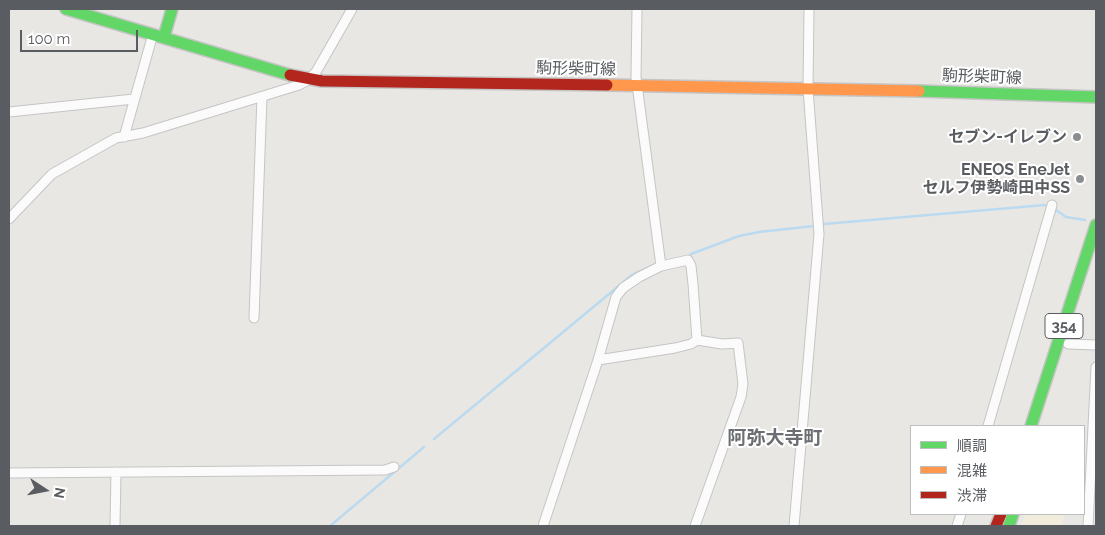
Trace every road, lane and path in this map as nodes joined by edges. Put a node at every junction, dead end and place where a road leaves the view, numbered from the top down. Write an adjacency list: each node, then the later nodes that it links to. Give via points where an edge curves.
1 (66, 9): 7 (main road, 駒形柴町線)
2 (166, 9): 7 (main road)
3 (172, 9): 7 (main road)
4 (352, 9): 8 (street, via 316,72)
5 (637, 9): 9 (street)
6 (809, 9): 10 (street)
7 (159, 36): 8 (main road, 駒形柴町線); 13 (street)
8 (308, 80): 9 (main road, 駒形柴町線); 12 (street)
9 (638, 86): 10 (main road, 駒形柴町線); 20 (street)
10 (808, 89): 11 (main road, 駒形柴町線); 36 (street, via 819,234)
11 (1096, 97)
12 (262, 98): 15 (street); 21 (street)
13 (134, 99): 14 (street); 15 (street)
14 (9, 112)
15 (124, 136): 17 (street, via 52,174)
16 (1052, 205): 27 (street)
17 (9, 219)
18 (1096, 225): 28 (main road, 354)
19 (1096, 259): 23 (main road, 354)
20 (661, 266): 22 (street, via 688,260 691,266); 25 (street, via 623,288 616,297)
21 (254, 318)
22 (697, 340): 25 (street, via 675,348); 35 (street, via 738,344 743,384)
23 (1068, 344): 24 (street); 29 (main road, 354)
24 (1096, 345)
25 (598, 360): 34 (street)
26 (1096, 367): 37 (street)
27 (988, 425)
28 (1031, 425)
29 (1040, 425)
30 (394, 467): 31 (street, via 385,470)
31 (116, 472): 32 (street); 33 (street)
32 (9, 474)
33 (115, 526)
34 (543, 526)
35 (695, 526)
36 (794, 526)
37 (1088, 526)

